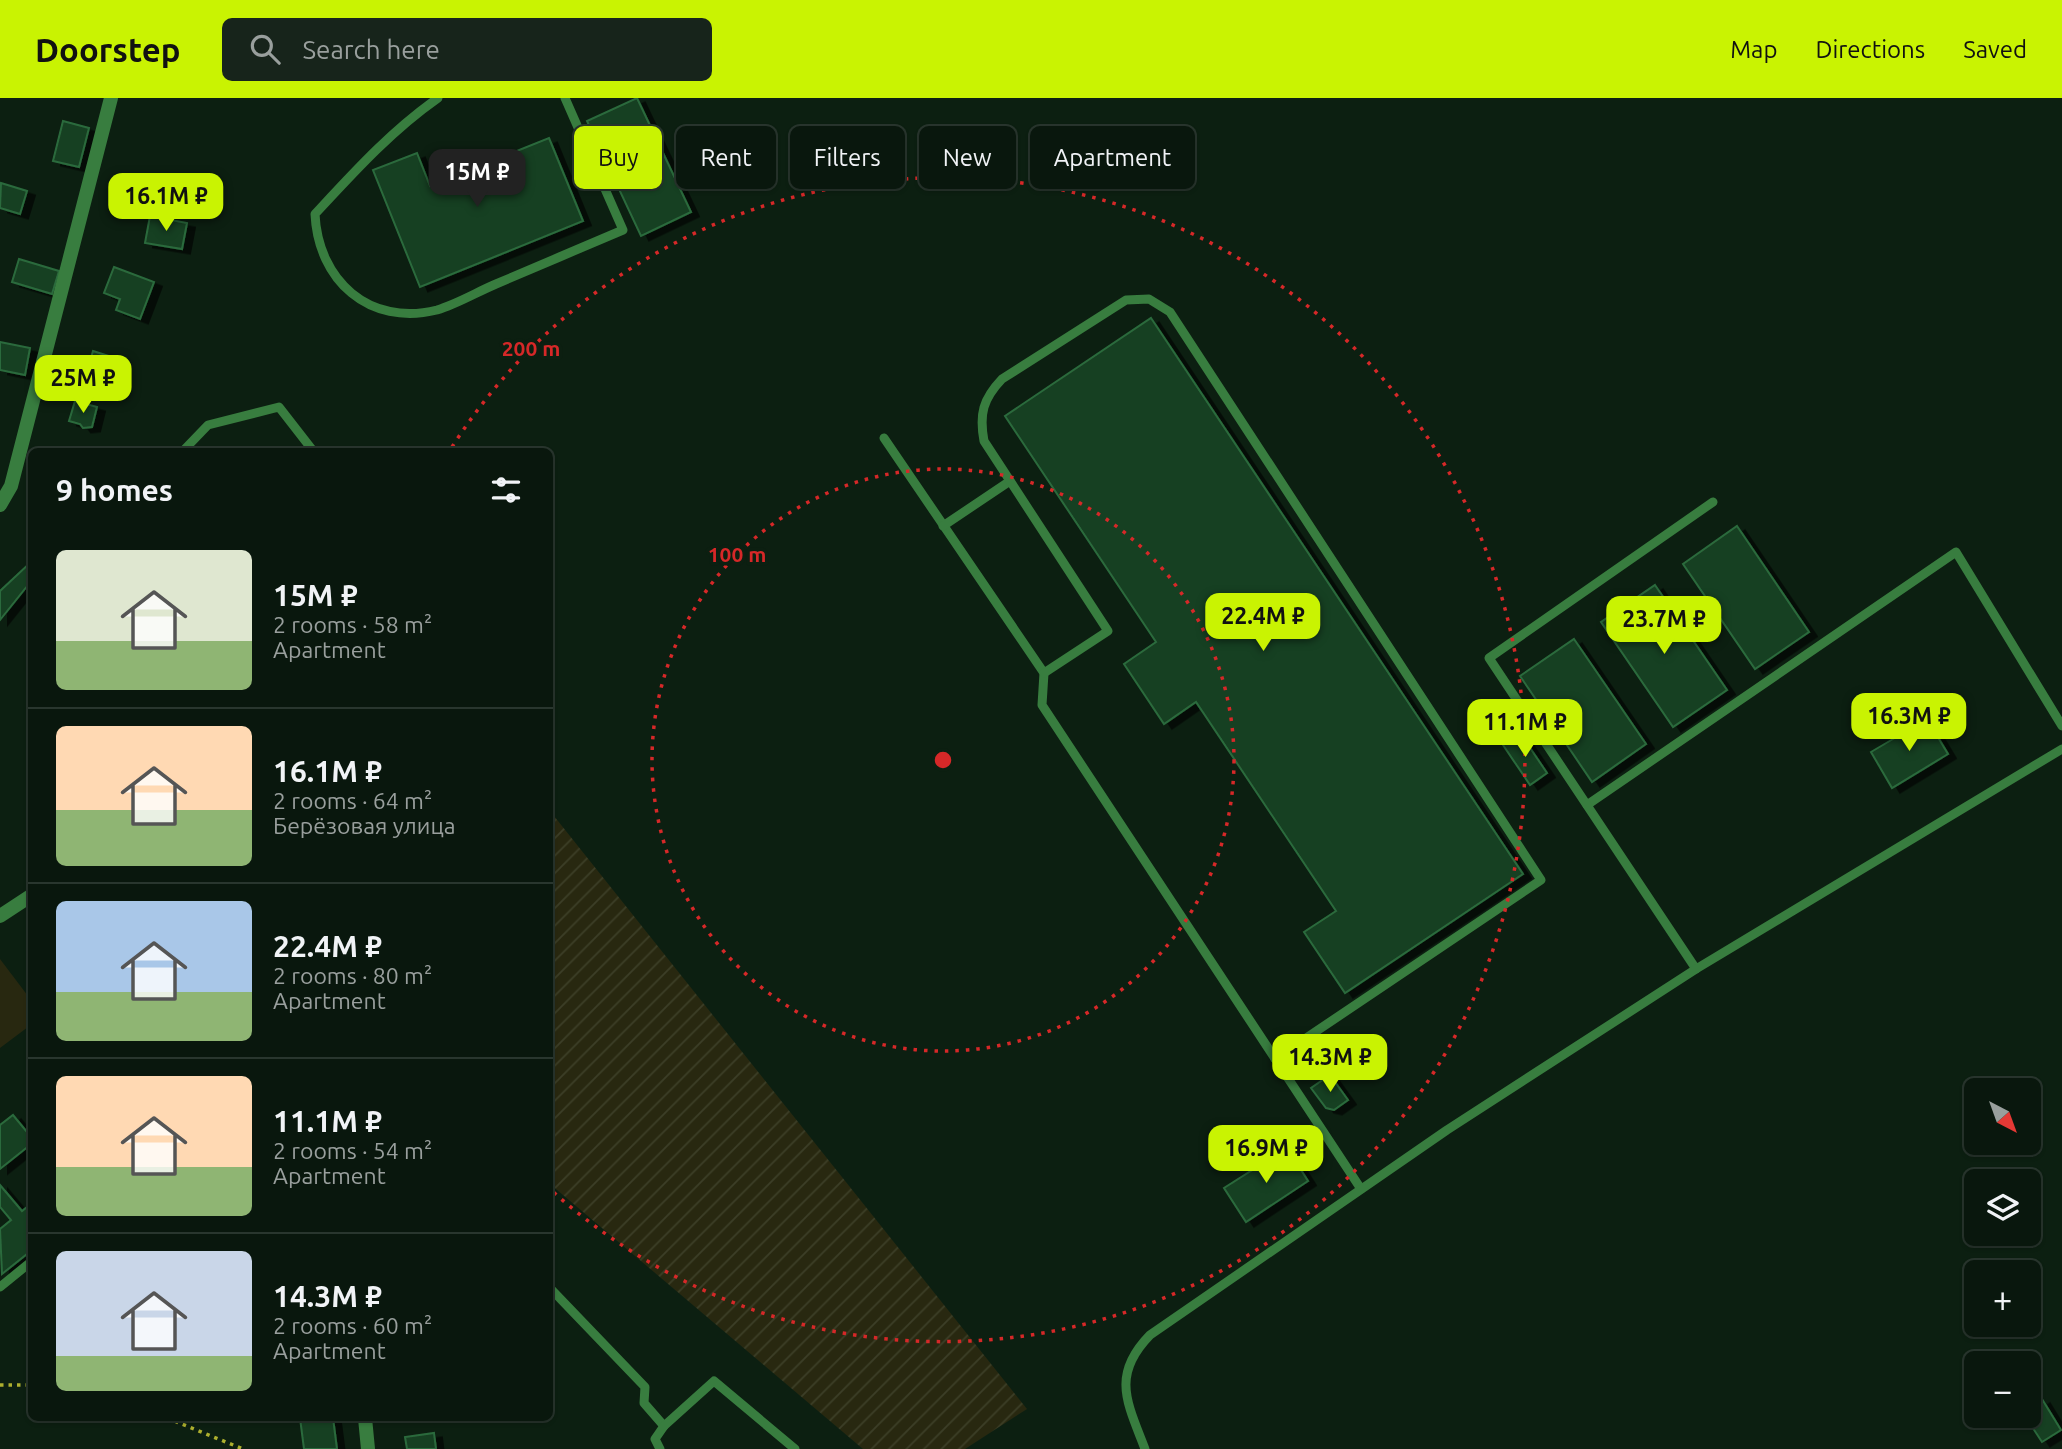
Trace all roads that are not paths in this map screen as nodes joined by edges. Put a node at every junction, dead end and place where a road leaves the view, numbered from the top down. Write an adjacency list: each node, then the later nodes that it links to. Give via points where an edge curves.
1 (111, 98): 9 (street, via 11,486)
2 (438, 98): 3 (lane, via 410,117 315,214 324,258 341,284 375,309 400,313 437,310 624,230)
3 (565, 98)
4 (884, 438): 10 (lane)
5 (186, 448): 6 (lane, via 208,425 279,407)
6 (311, 448)
7 (1010, 481): 10 (lane); 11 (lane, via 1108,631); 18 (lane, via 984,441 982,406 989,392 1002,379 1126,300 1160,304 1170,312 1541,880)
8 (1713, 502): 14 (lane, via 1489,658)
9 (0, 505)
10 (943, 526): 11 (lane)
11 (1044, 673): 18 (lane, via 1042,705)
12 (2062, 726): 14 (lane, via 1956,552)
13 (2062, 749): 17 (lane)
14 (1587, 805): 17 (lane)
15 (28, 898): 16 (street)
16 (0, 916)
17 (1696, 969): 19 (lane)
18 (1275, 1059): 19 (lane)
19 (1361, 1189): 28 (lane, via 1150,1335 1135,1350 1126,1368 1125,1386)
20 (28, 1264): 21 (lane)
21 (0, 1287)
22 (553, 1291): 24 (lane, via 645,1387 644,1404)
23 (365, 1421): 25 (street)
24 (664, 1426): 26 (lane, via 655,1439); 27 (lane, via 714,1381)
25 (368, 1449)
26 (660, 1449)
27 (795, 1449)
28 (1145, 1449)

